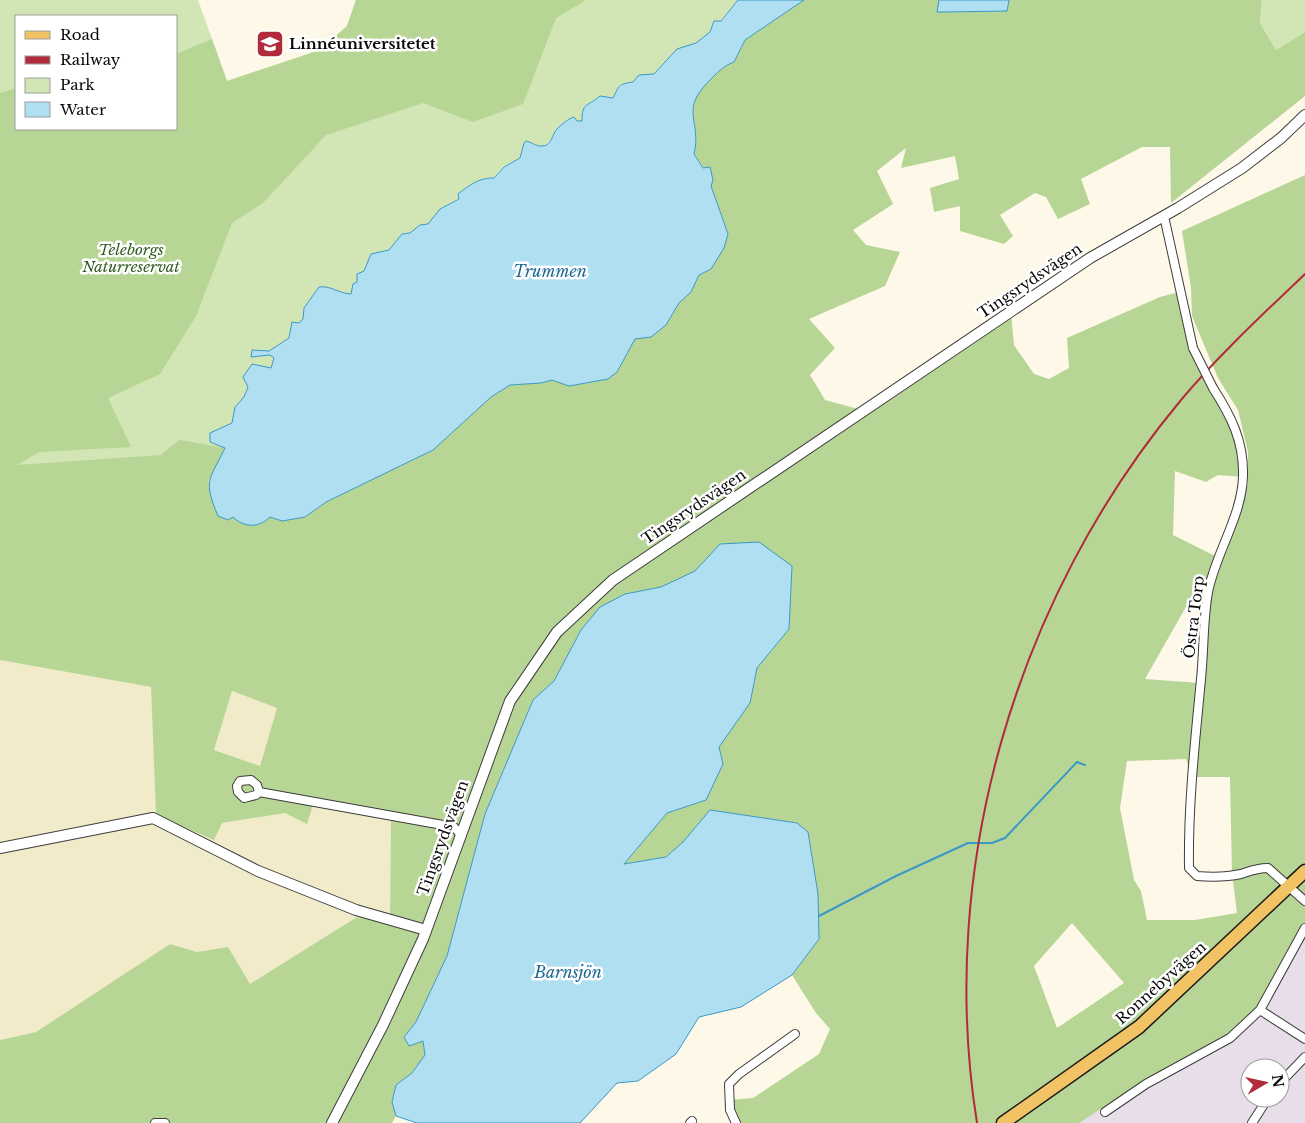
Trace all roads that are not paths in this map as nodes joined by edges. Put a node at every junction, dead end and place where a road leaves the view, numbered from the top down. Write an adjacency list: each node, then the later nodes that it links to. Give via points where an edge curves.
1 (1305, 115): 2 (street, Tingsrydsvägen, via 1242,168)
2 (1164, 216): 4 (street, Tingsrydsvägen, via 1090,258 613,580 558,632 510,701); 7 (street, Östra Torp, bridge, via 1193,348 1238,432 1243,476 1240,500 1218,556 1208,594 1188,825 1189,868 1196,876 1204,877 1268,868)
3 (259, 792): 4 (street, via 454,827)
4 (460, 834): 10 (street, Tingsrydsvägen)
5 (0, 848): 10 (street, via 153,818 258,871 356,910)
6 (1305, 871): 7 (main road, Ronnebyvägen)
7 (1291, 886): 8 (street); 18 (main road, Ronnebyvägen, via 1139,1027)
8 (1305, 901)
9 (1305, 928): 11 (street)
10 (426, 930): 21 (street, Tingsrydsvägen, via 383,1024)
11 (1260, 1010): 13 (street); 17 (street, via 1230,1038 1146,1084)
12 (795, 1034): 22 (street, via 731,1080 728,1087 730,1110)
13 (1305, 1039)
14 (1305, 1057): 15 (street)
15 (1290, 1073)
16 (1262, 1108): 23 (street)
17 (1105, 1112)
18 (1008, 1120)
19 (155, 1123): 20 (street)
20 (165, 1123)
21 (332, 1123)
22 (736, 1123)
23 (1252, 1123)

